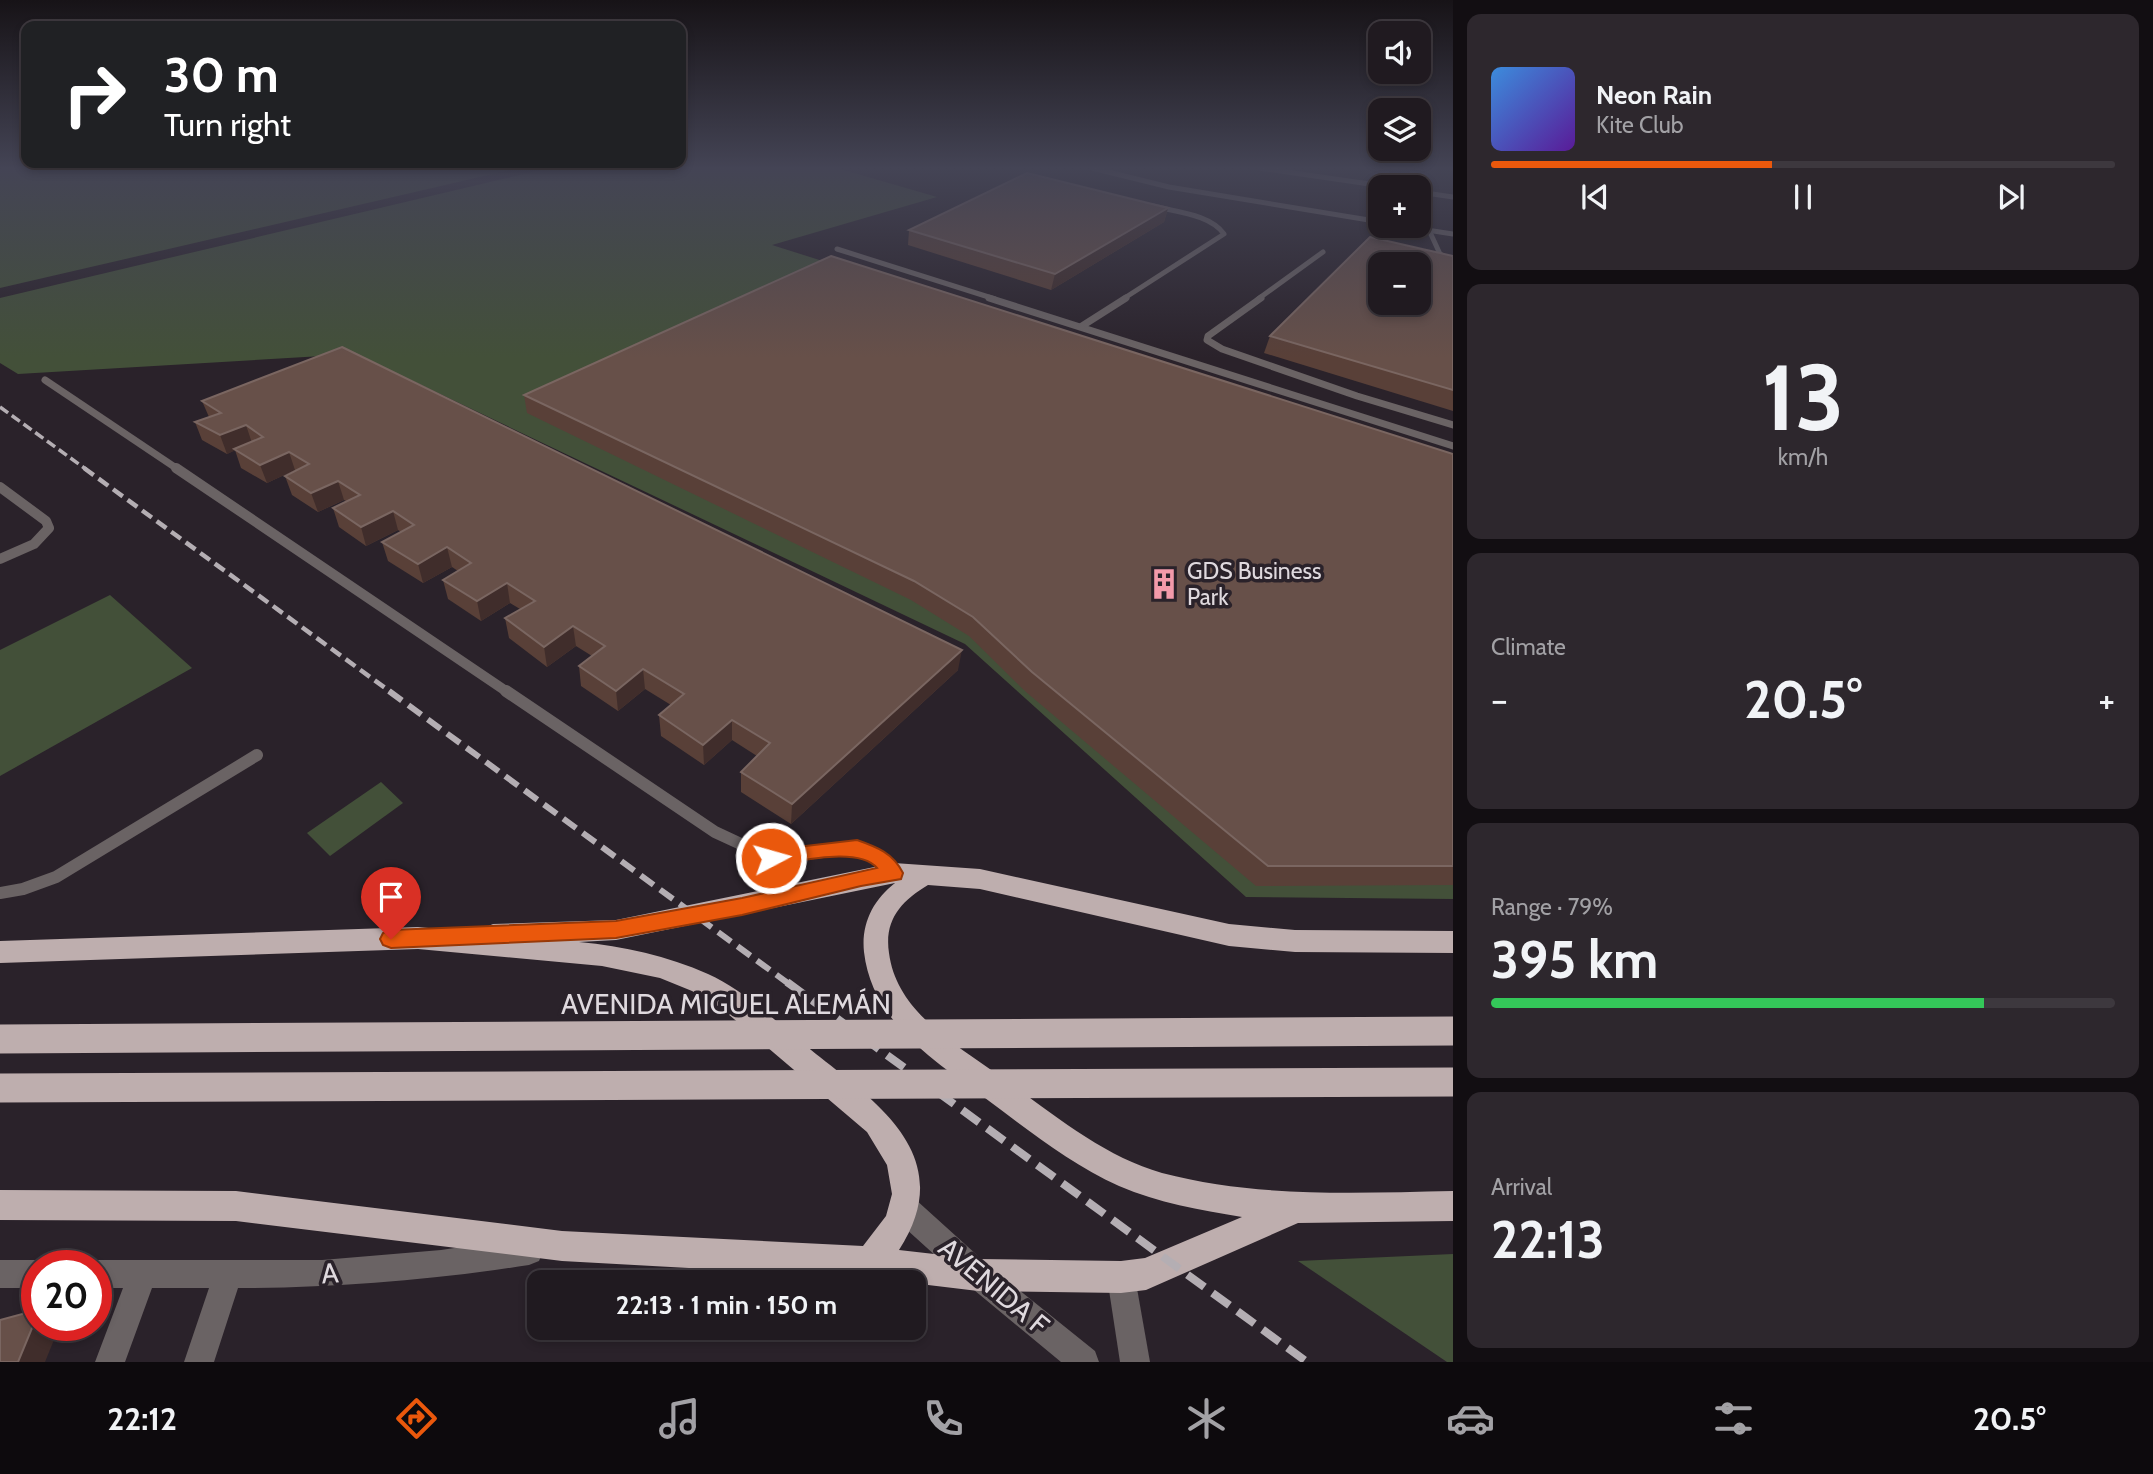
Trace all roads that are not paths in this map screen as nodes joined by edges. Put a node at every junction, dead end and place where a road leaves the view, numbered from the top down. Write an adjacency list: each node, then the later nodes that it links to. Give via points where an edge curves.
1 (1223, 232): 6 (lane)
2 (1431, 234): 5 (lane, via 1440,254)
3 (836, 250): 6 (lane)
4 (1322, 252): 8 (lane, via 1208,340 1222,349)
5 (1453, 262)
6 (1082, 326): 9 (lane)
7 (45, 380): 13 (lane, via 715,832 771,858 857,848 878,856)
8 (1453, 425)
9 (1453, 446)
10 (0, 486): 11 (lane, via 49,528 33,545)
11 (0, 559)
12 (257, 755): 14 (lane, via 56,877)
13 (907, 878): 15 (highway, via 861,878 616,930); 16 (highway, via 980,880 1229,935 1295,941); 24 (highway, via 881,913 875,963 883,987 928,1039 1021,1108 1116,1169 1199,1196)
14 (0, 892)
15 (418, 938): 17 (highway); 25 (highway, via 602,955 662,967 701,983 730,1000 877,1122 895,1147 907,1178)
16 (1453, 942)
17 (0, 952)
18 (1453, 1031): 19 (highway, AVENIDA MIGUEL ALEMÁN, bridge)
19 (0, 1039)
20 (1453, 1082): 21 (highway, bridge)
21 (0, 1088)
22 (0, 1205): 26 (highway, via 236,1206)
23 (1453, 1206): 24 (highway)
24 (1297, 1208): 34 (highway, via 1146,1274)
25 (905, 1209): 27 (highway, via 890,1240); 33 (street, AVENIDA F)
26 (562, 1246): 27 (highway); 32 (street, A, via 348,1272)
27 (870, 1262): 33 (highway)
28 (0, 1274): 29 (street)
29 (21, 1274)
30 (112, 1274): 31 (street, A)
31 (144, 1274): 32 (street, A); 35 (street)
32 (228, 1275): 36 (street)
33 (978, 1275): 34 (highway); 37 (street, AVENIDA F)
34 (1121, 1277): 38 (street)
35 (110, 1362)
36 (199, 1362)
37 (1084, 1362)
38 (1135, 1362)

